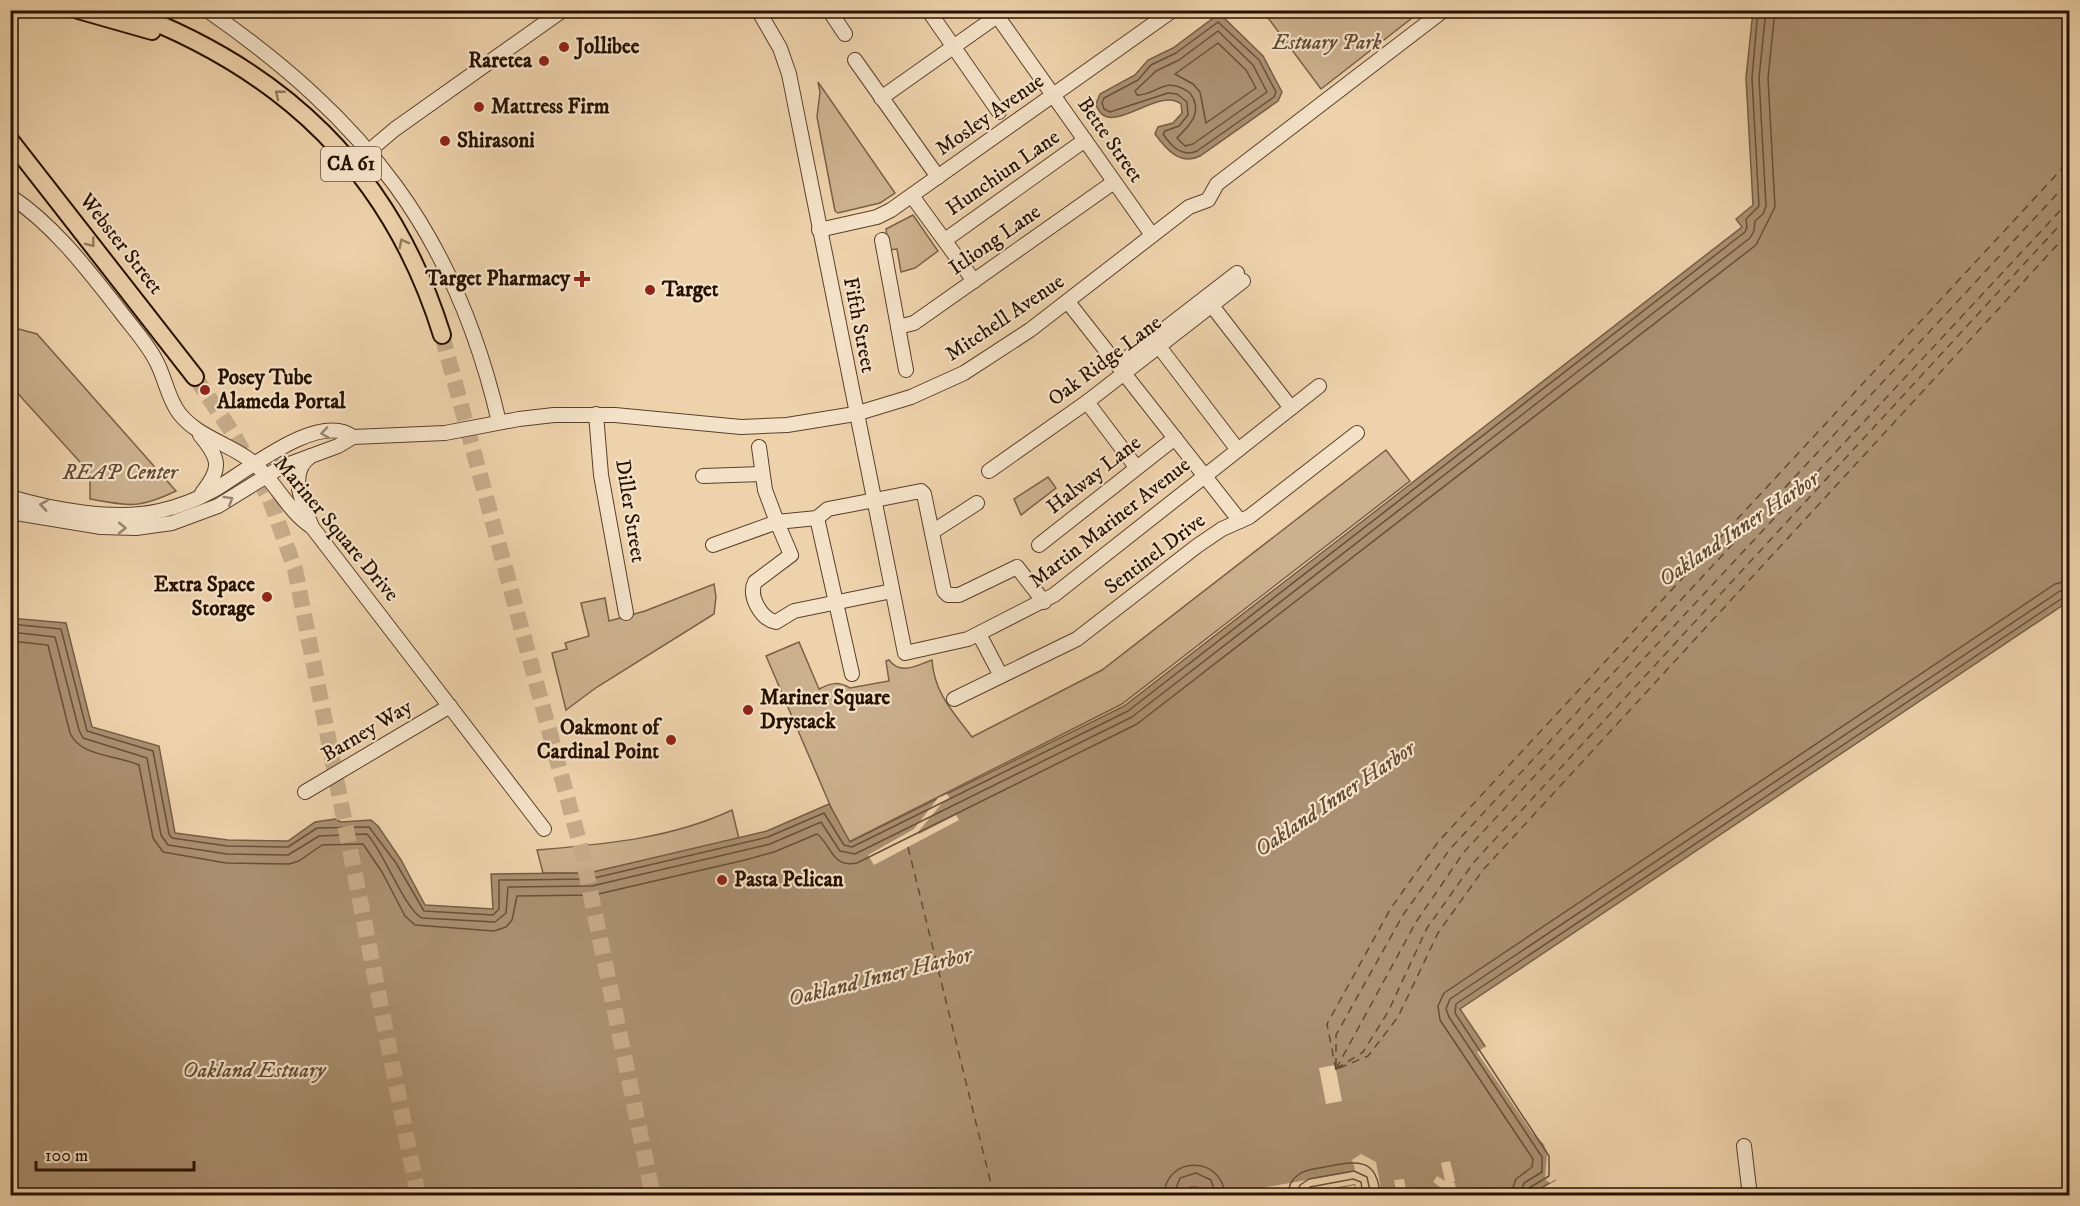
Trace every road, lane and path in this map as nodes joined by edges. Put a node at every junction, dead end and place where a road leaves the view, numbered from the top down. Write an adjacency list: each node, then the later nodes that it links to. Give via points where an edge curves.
1 (78, 10): 14 (main road)
2 (124, 10): 14 (main road, CA 61)
3 (207, 10): 12 (street)
4 (219, 10): 12 (street)
5 (563, 10): 22 (street)
6 (758, 10): 27 (street, Fifth Street, via 777,41 789,74)
7 (829, 10): 13 (street)
8 (928, 10): 15 (street)
9 (1173, 10): 17 (street, Mosley Avenue)
10 (1444, 10): 28 (street, Mitchell Avenue, via 1217,184 1208,200 1189,207)
11 (995, 13): 15 (street); 17 (street, Bette Street)
12 (227, 24): 22 (street, via 290,73)
13 (845, 34)
14 (200, 42): 36 (main road, CA 61, one-way to 14, via 405,247 351,164 285,98)
15 (953, 47): 18 (street); 19 (street)
16 (855, 60): 18 (street)
17 (1054, 96): 21 (street, Bette Street); 23 (street, Mosley Avenue)
18 (881, 98): 23 (street)
19 (999, 112)
20 (10, 140): 40 (main road, Webster Street, one-way to 40)
21 (1085, 140): 24 (street, Bette Street); 30 (street, Hunchiun Lane)
22 (369, 151): 46 (street, via 420,221 453,280 477,339)
23 (938, 177): 26 (street, Mosley Avenue)
24 (1114, 182): 28 (street, Bette Street); 32 (street, Itliong Lane)
25 (10, 196): 47 (street, Mariner Square Drive, via 49,228 101,287 148,347 177,410)
26 (912, 196): 27 (street, Mosley Avenue, via 877,217); 30 (street)
27 (819, 230): 45 (street, Fifth Street)
28 (1152, 235): 33 (street, Mitchell Avenue)
29 (882, 240): 35 (street)
30 (945, 240): 32 (street)
31 (1240, 277): 34 (street, Oak Ridge Lane)
32 (974, 281): 35 (street, Itliong Lane, via 914,323)
33 (1068, 302): 38 (street); 45 (street, Mitchell Avenue, via 955,378)
34 (1208, 302): 37 (street, Oak Ridge Lane); 43 (street)
35 (898, 327): 39 (street)
36 (442, 335)
37 (1156, 343): 38 (street, Oak Ridge Lane); 52 (street)
38 (1121, 368): 42 (street, Oak Ridge Lane); 50 (street)
39 (906, 370)
40 (195, 377)
41 (1319, 386): 43 (street, Martin Mariner Avenue)
42 (1087, 402): 55 (street); 56 (street, Oak Ridge Lane)
43 (1290, 408): 52 (street, Martin Mariner Avenue)
44 (596, 414): 45 (street, Mitchell Avenue, via 757,427); 46 (street, Mitchell Avenue); 76 (street, Diller Street, via 601,475)
45 (855, 414): 63 (street, Fifth Street)
46 (499, 422): 49 (street, Mitchell Avenue, via 436,434)
47 (195, 429): 54 (street, Mariner Square Drive); 62 (street, via 214,453 217,468 212,483)
48 (1357, 433): 67 (street, Sentinel Drive)
49 (353, 437): 53 (street); 54 (street, one-way to 54, via 346,431 306,436)
50 (1175, 438): 55 (street, Halway Lane); 60 (street)
51 (759, 447): 57 (street)
52 (1238, 450): 60 (street, Martin Mariner Avenue)
53 (318, 452): 58 (street); 69 (street, via 307,459 298,474)
54 (254, 463): 58 (street, Mariner Square Drive); 62 (street)
55 (1136, 467): 72 (street, Halway Lane)
56 (989, 471)
57 (762, 474): 59 (street); 68 (street)
58 (267, 476): 65 (street, one-way to 58, via 101,527 153,527 201,514); 69 (street, Mariner Square Drive, via 299,519)
59 (703, 476)
60 (1205, 476): 67 (street); 75 (street, Martin Mariner Avenue)
61 (10, 497): 62 (street, one-way to 61, via 161,511 119,515)
62 (198, 498)
63 (873, 499): 66 (street, via 828,509); 70 (street, via 921,491); 73 (street, Fifth Street)
64 (977, 503): 70 (street)
65 (10, 512)
66 (817, 518): 68 (street); 74 (street)
67 (1240, 521): 80 (street, Sentinel Drive, via 1215,533 1077,639)
68 (777, 522): 71 (street); 74 (street, via 791,555 755,582 752,596 764,615 778,622 794,611)
69 (312, 527): 82 (street, Mariner Square Drive)
70 (932, 532): 75 (street, via 948,595 958,595 1017,567)
71 (713, 545)
72 (1039, 545)
73 (892, 591): 74 (street); 78 (street, Fifth Street)
74 (837, 602): 79 (street)
75 (1044, 602): 77 (street, Martin Mariner Avenue)
76 (626, 613)
77 (979, 634): 78 (street, Martin Mariner Avenue, via 954,644); 80 (street)
78 (905, 653)
79 (852, 674)
80 (1001, 676): 81 (street, Sentinel Drive)
81 (954, 699)
82 (450, 706): 83 (street, Barney Way); 84 (street, Mariner Square Drive)
83 (304, 792)
84 (544, 829)
85 (1744, 1146): 86 (street)
86 (1750, 1196)

